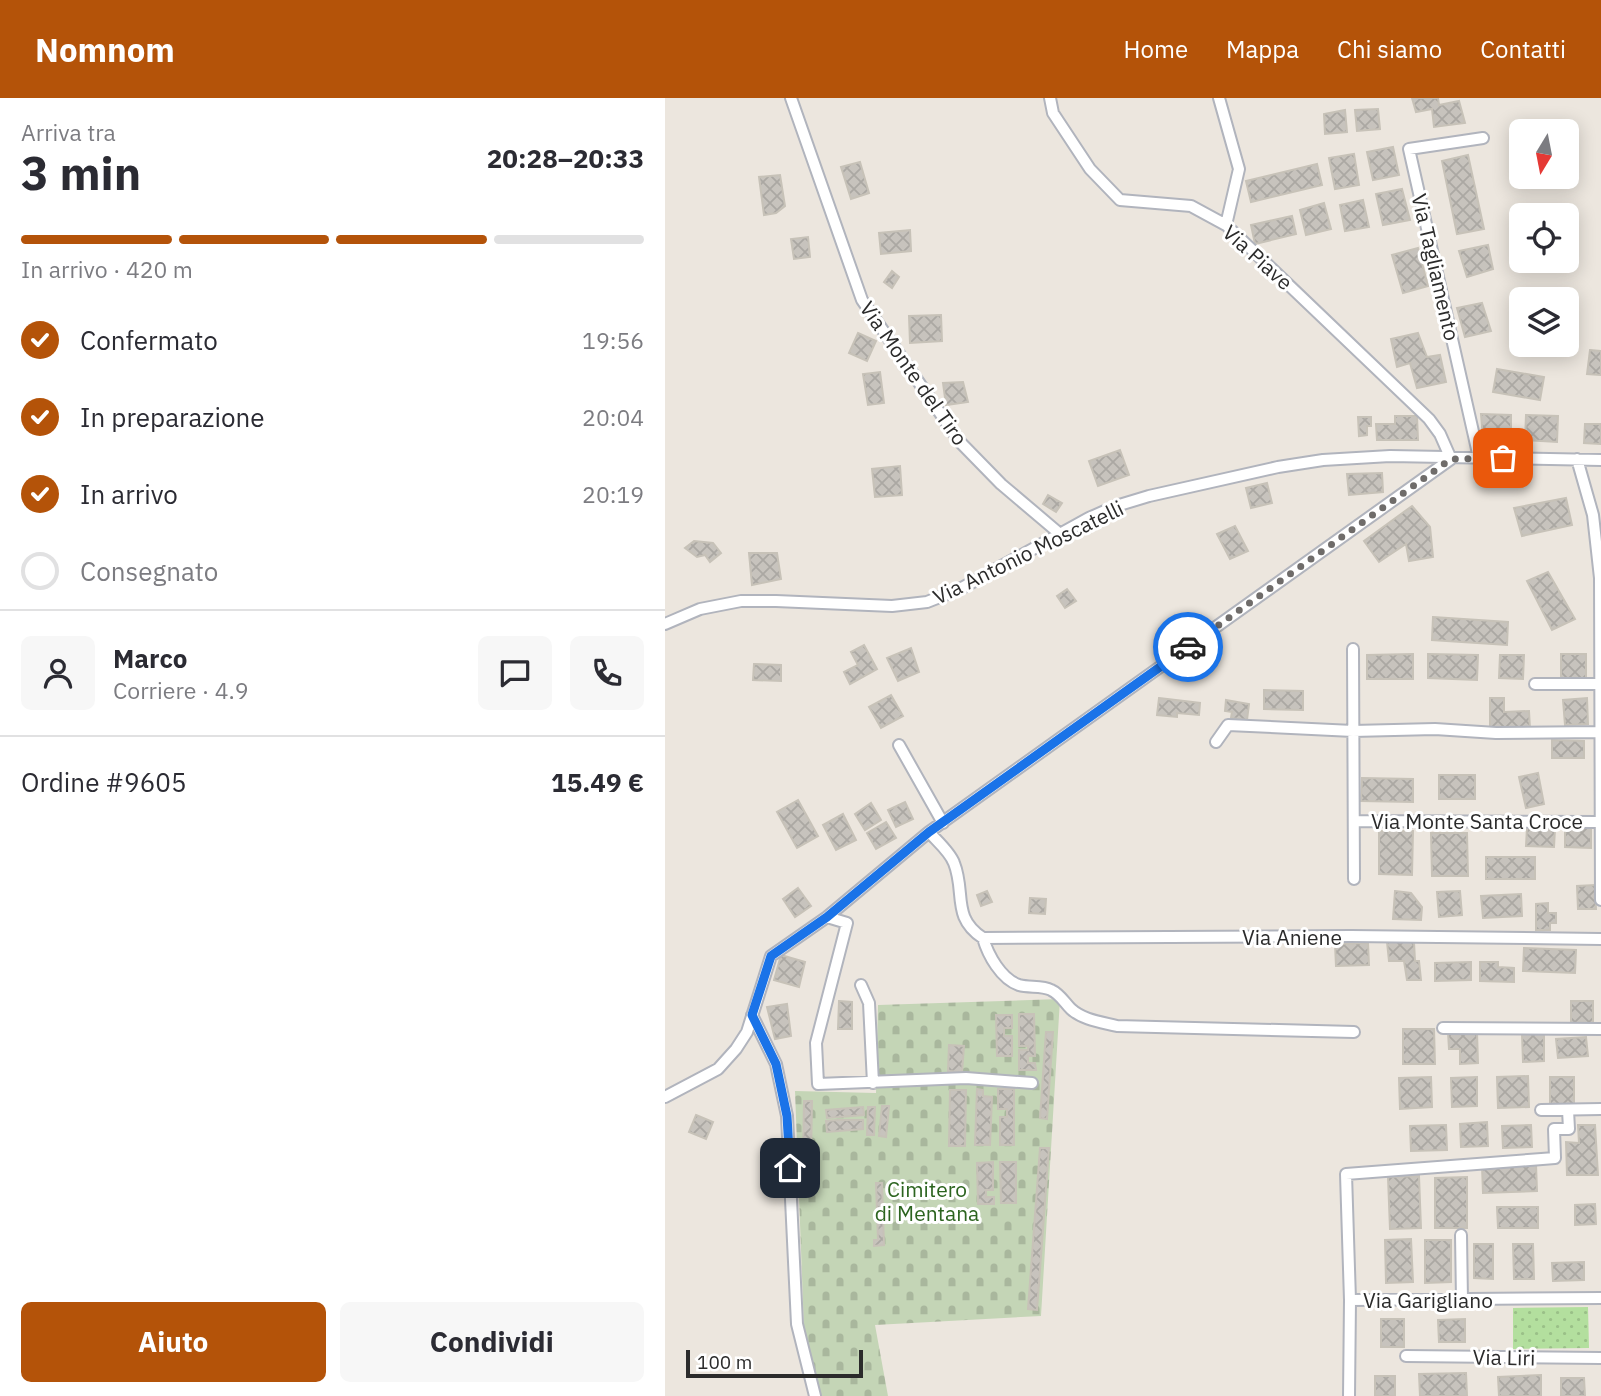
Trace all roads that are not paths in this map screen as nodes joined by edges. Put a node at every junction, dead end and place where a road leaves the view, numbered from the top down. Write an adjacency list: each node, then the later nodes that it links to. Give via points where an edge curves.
1 (792, 98): 10 (street, Via Monte del Tiro, via 862,300 962,445)
2 (1050, 98): 5 (street, Via Piave, via 1053,113 1090,169 1120,200 1191,206)
3 (1219, 98): 5 (street, via 1239,169)
4 (1483, 138): 6 (street, Via Tagliamento, via 1409,149)
5 (1226, 225): 7 (street, Via Piave, via 1425,415)
6 (1479, 458): 7 (street, Via Antonio Moscatelli); 8 (street, Via Antonio Moscatelli)
7 (1451, 459): 10 (street, Via Antonio Moscatelli, via 1365,457 1267,469 1135,500); 24 (street)
8 (1577, 459): 9 (street, Via Antonio Moscatelli); 13 (street, via 1593,515 1600,578)
9 (1601, 460)
10 (1060, 534): 11 (street, Via Antonio Moscatelli, via 960,589 921,604 741,601 700,609)
11 (665, 624)
12 (1353, 649): 16 (street, Via Monte Santa Croce)
13 (1601, 675): 15 (street)
14 (1535, 684): 15 (street)
15 (1600, 684): 17 (street)
16 (1353, 731): 17 (street); 18 (street, via 1228,725); 22 (street, Via Monte Santa Croce)
17 (1600, 732): 20 (street)
18 (1216, 742)
19 (899, 745): 24 (street)
20 (1600, 751): 21 (street)
21 (1600, 800): 23 (street)
22 (1354, 821): 23 (street, Via Monte Santa Croce); 26 (street, Via Monte Santa Croce)
23 (1599, 822): 27 (street)
24 (943, 823): 25 (street)
25 (929, 832): 28 (street); 29 (street, via 954,861 964,921)
26 (1354, 879)
27 (1601, 900)
28 (827, 917): 32 (street, via 771,956); 36 (street, via 847,923 816,1043 818,1084)
29 (983, 938): 30 (street, Via Aniene); 35 (street, via 988,954 1017,984 1048,988 1082,1017 1117,1026)
30 (1601, 939)
31 (860, 985): 36 (street, via 869,1003)
32 (752, 1015): 38 (street, via 747,1032 718,1069); 48 (street, via 776,1064 787,1116 797,1324)
33 (1443, 1028): 34 (street)
34 (1601, 1029)
35 (1353, 1032)
36 (873, 1083): 37 (street, via 966,1078)
37 (1033, 1083)
38 (665, 1097)
39 (1601, 1109): 41 (street)
40 (1541, 1110): 41 (street)
41 (1568, 1110): 44 (street, via 1569,1129 1554,1129 1555,1158 1346,1174)
42 (1461, 1235): 45 (street)
43 (1601, 1298): 45 (street, Via Garigliano)
44 (1350, 1300): 45 (street, Via Garigliano); 49 (street, Via Garigliano)
45 (1462, 1300)
46 (1406, 1356): 47 (street, Via Liri)
47 (1601, 1358)
48 (815, 1396)
49 (1349, 1396)

